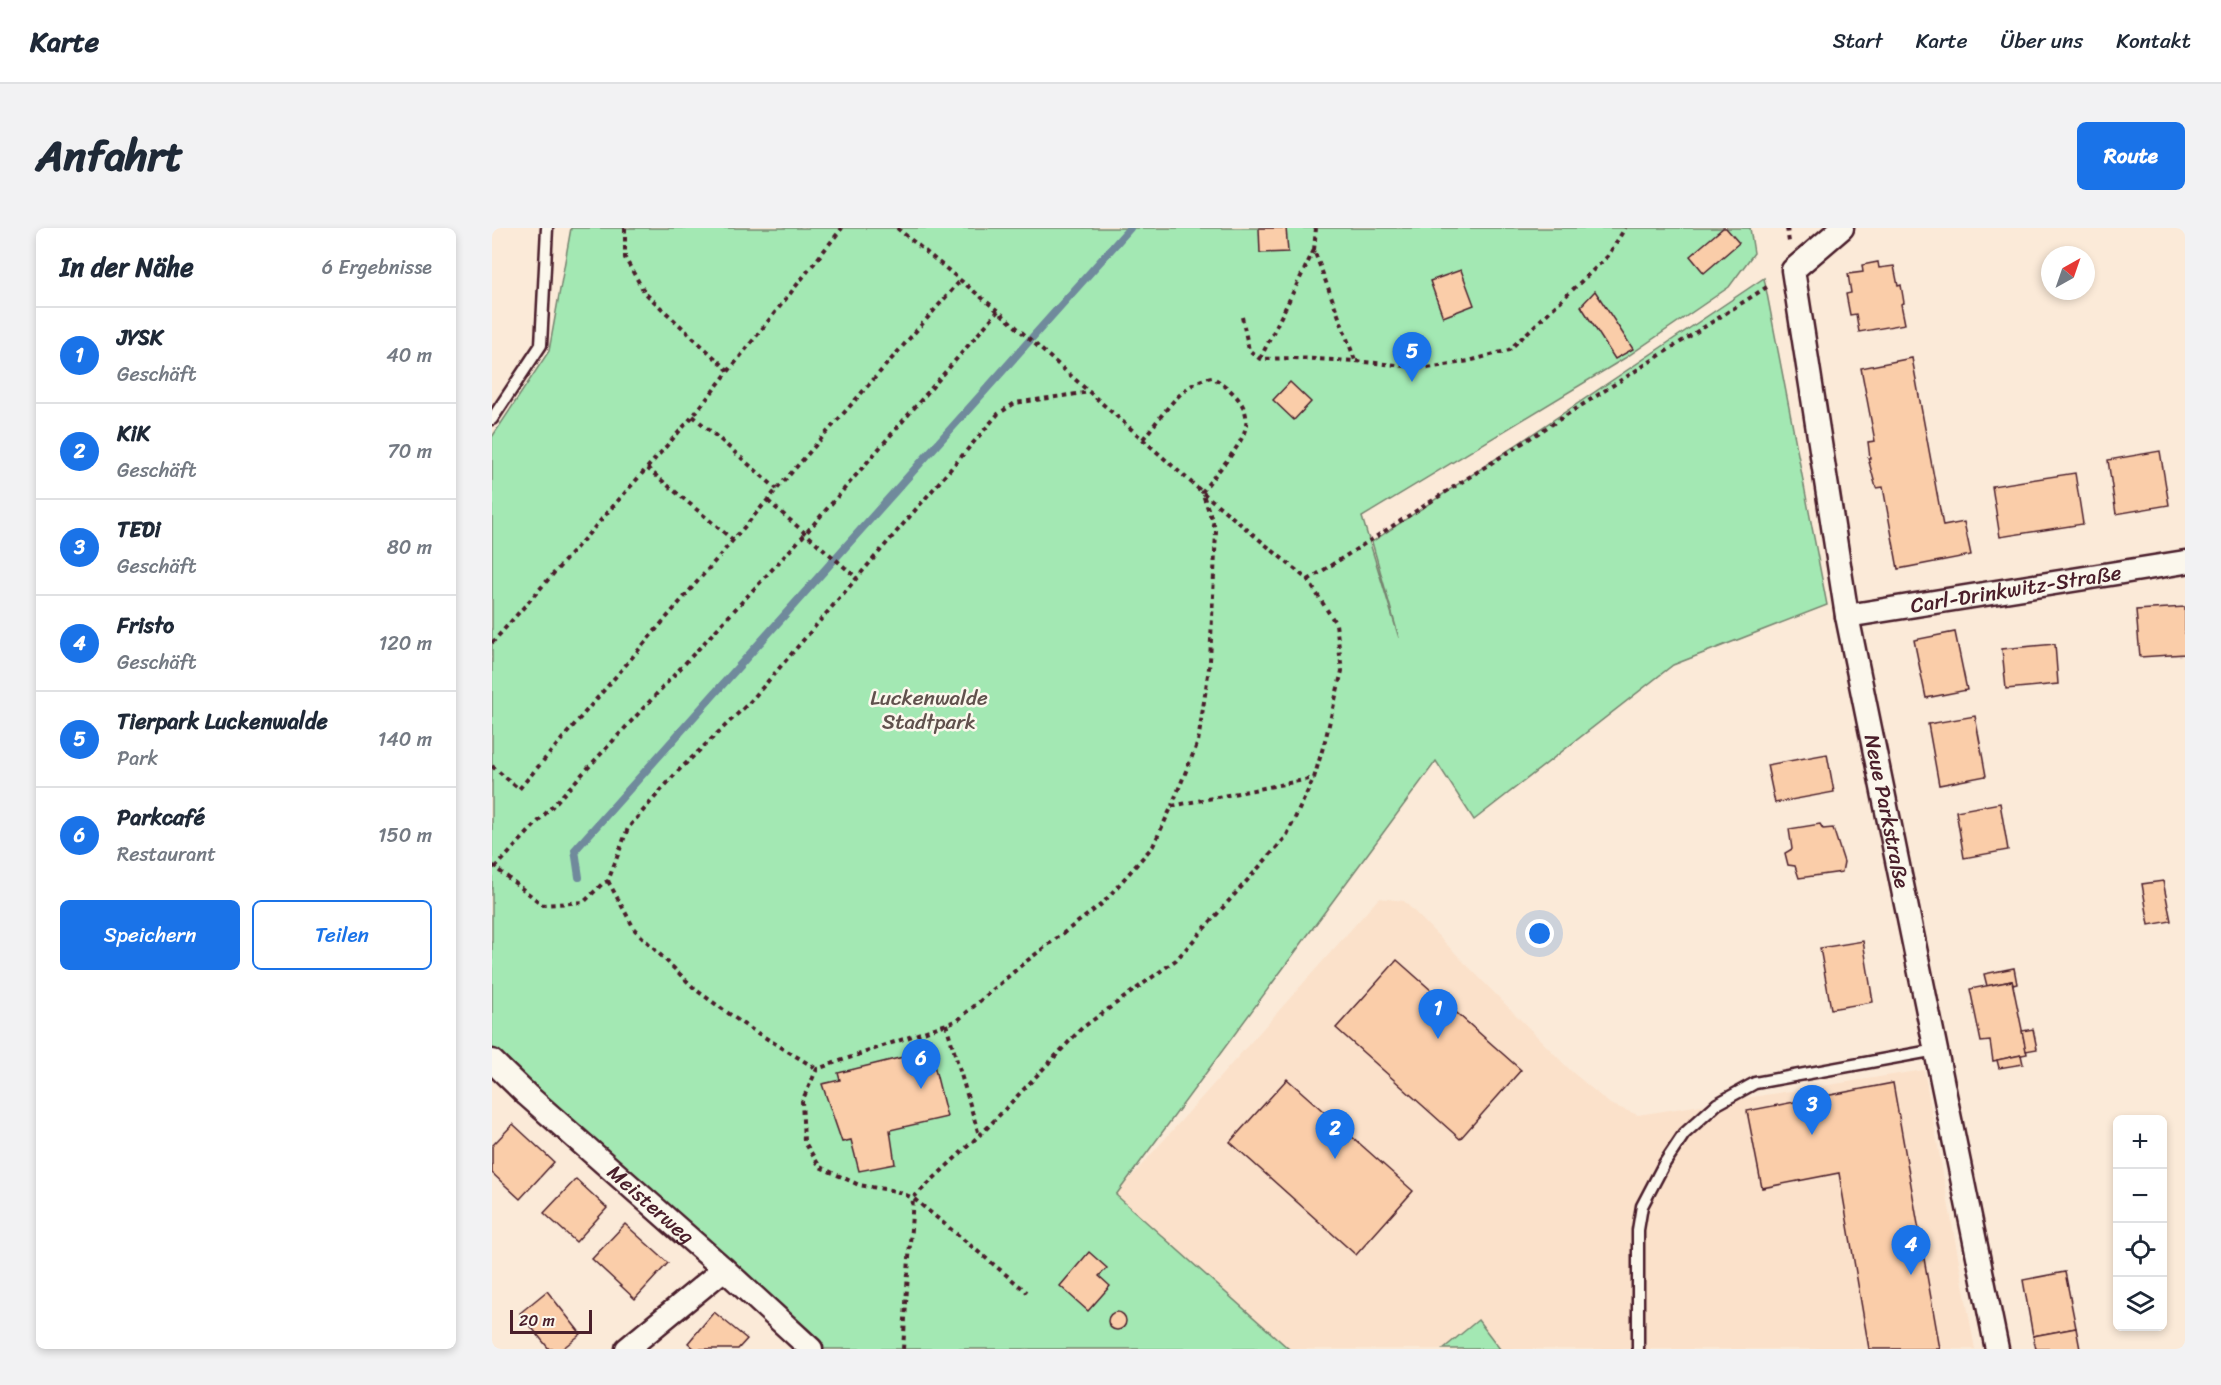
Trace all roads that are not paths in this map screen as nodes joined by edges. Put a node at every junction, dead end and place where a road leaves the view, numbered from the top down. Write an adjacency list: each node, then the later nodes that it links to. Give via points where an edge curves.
1 (548, 228): 3 (lane, via 541,345)
2 (1842, 228): 5 (street, Neue Parkstraße, via 1793,270)
3 (492, 419)
4 (2185, 562): 5 (street, Carl-Drinkwitz-Straße)
5 (1847, 616): 6 (street, Neue Parkstraße)
6 (1936, 1050): 11 (lane, via 1755,1083 1717,1104 1684,1134 1642,1206 1638,1230); 12 (street, Neue Parkstraße)
7 (492, 1061): 8 (street, Meisterweg)
8 (724, 1269): 9 (street); 10 (street, Meisterweg)
9 (627, 1349)
10 (811, 1349)
11 (1638, 1349)
12 (1997, 1349)

